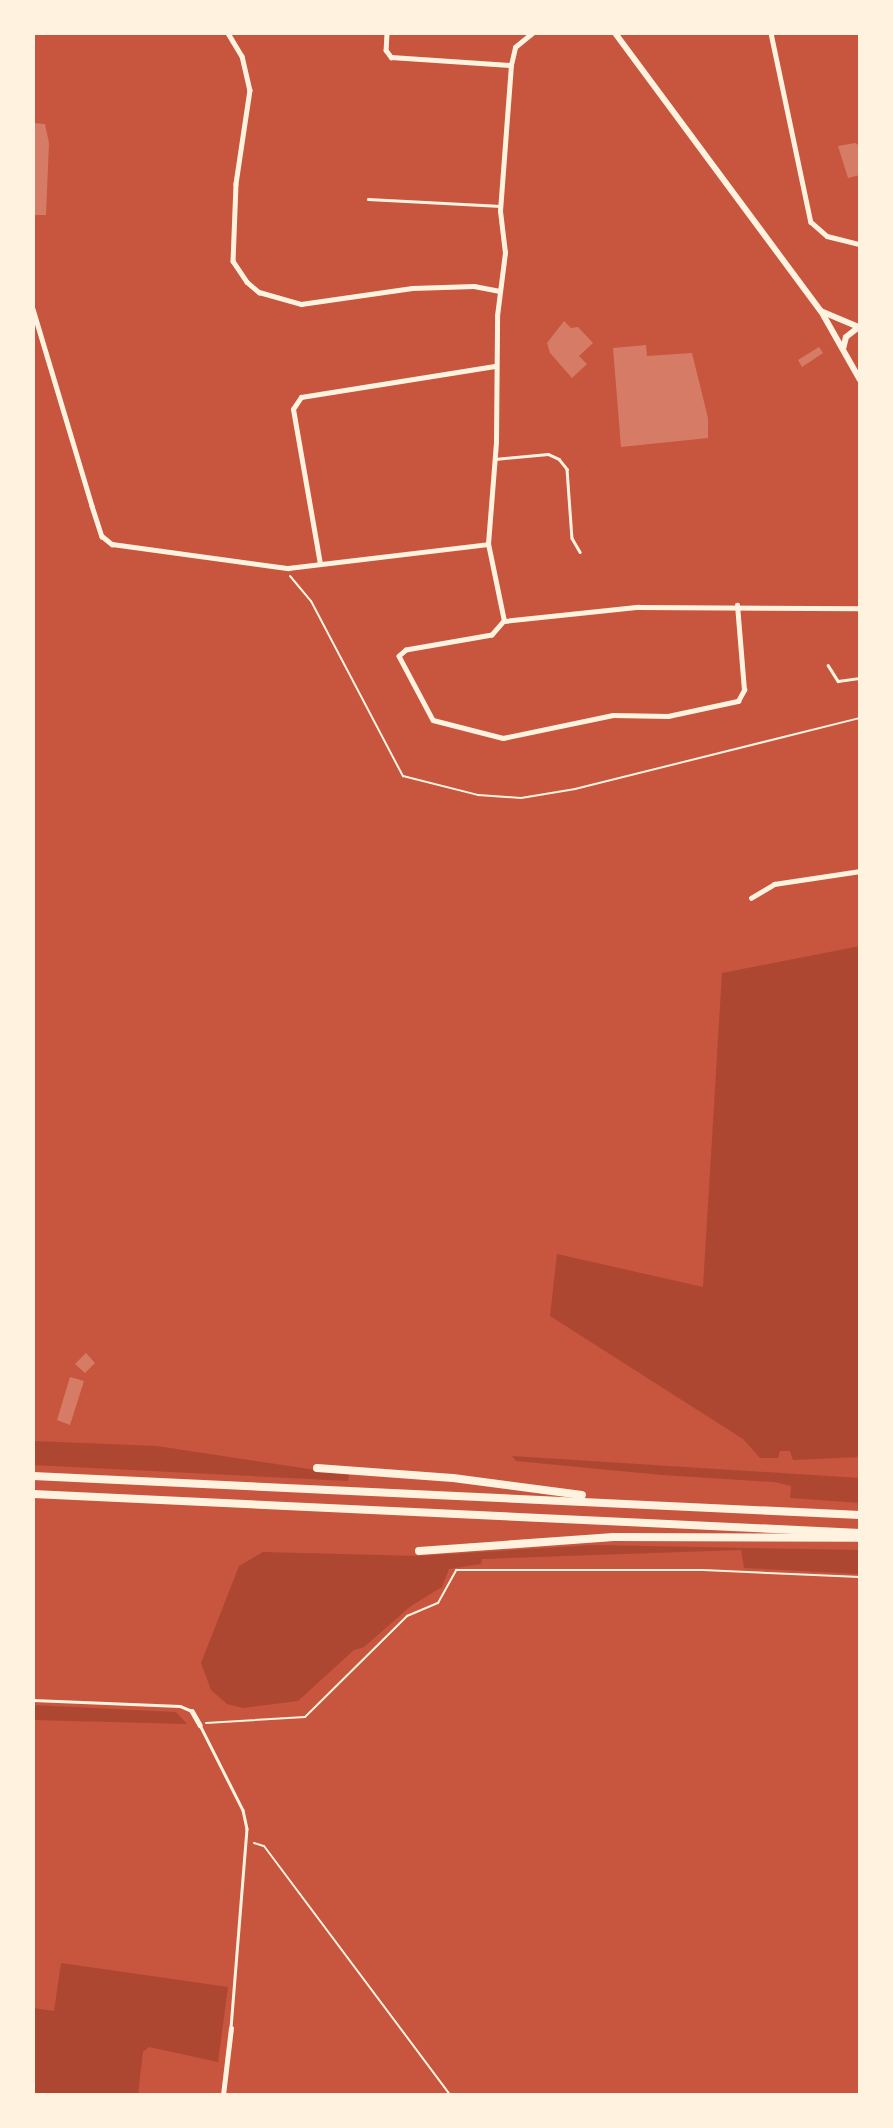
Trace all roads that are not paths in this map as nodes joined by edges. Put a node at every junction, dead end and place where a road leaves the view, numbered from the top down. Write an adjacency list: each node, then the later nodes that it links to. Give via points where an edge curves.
1 (228, 33): 10 (street, via 242,56 250,90 236,184 233,261 247,282 259,292 301,304 412,288 474,286)
2 (387, 33): 6 (street, via 386,50 391,57)
3 (532, 33): 6 (street, via 515,47)
4 (615, 33): 12 (main road)
5 (771, 33): 9 (street, via 811,222 827,236)
6 (511, 65): 8 (street)
7 (368, 199): 8 (lane)
8 (500, 206): 10 (street, via 505,253)
9 (860, 244)
10 (500, 291): 15 (street)
11 (33, 309): 20 (street, via 102,536 112,544 288,568)
12 (821, 311): 13 (main road); 14 (main road)
13 (859, 327): 14 (main road, via 846,337)
14 (843, 349): 16 (main road)
15 (495, 366): 17 (street); 20 (street, via 301,397 293,409)
16 (860, 380)
17 (495, 459): 18 (street); 19 (lane, via 548,454 559,459 567,469 572,538)
18 (488, 544): 20 (street); 23 (street)
19 (580, 552)
20 (320, 564)
21 (737, 605): 22 (street); 23 (street, via 638,607); 23 (street, via 744,690 738,701 668,716 613,715 503,738 433,719 399,656 406,650 492,635)
22 (860, 608)
23 (504, 621)
24 (828, 664): 25 (lane, via 838,681)
25 (860, 678)
26 (860, 871): 27 (street, via 774,884)
27 (751, 898)
28 (317, 1468): 31 (highway, via 453,1478)
29 (33, 1476): 31 (highway)
30 (33, 1494): 33 (highway)
31 (607, 1500): 32 (highway)
32 (860, 1515)
33 (860, 1536): 34 (highway, via 625,1537)
34 (419, 1551)
35 (33, 1700): 36 (lane, via 180,1706)
36 (192, 1711): 37 (street)
37 (200, 1725): 38 (lane, via 243,1810 249,1842)
38 (231, 2028): 39 (street)
39 (223, 2095)

